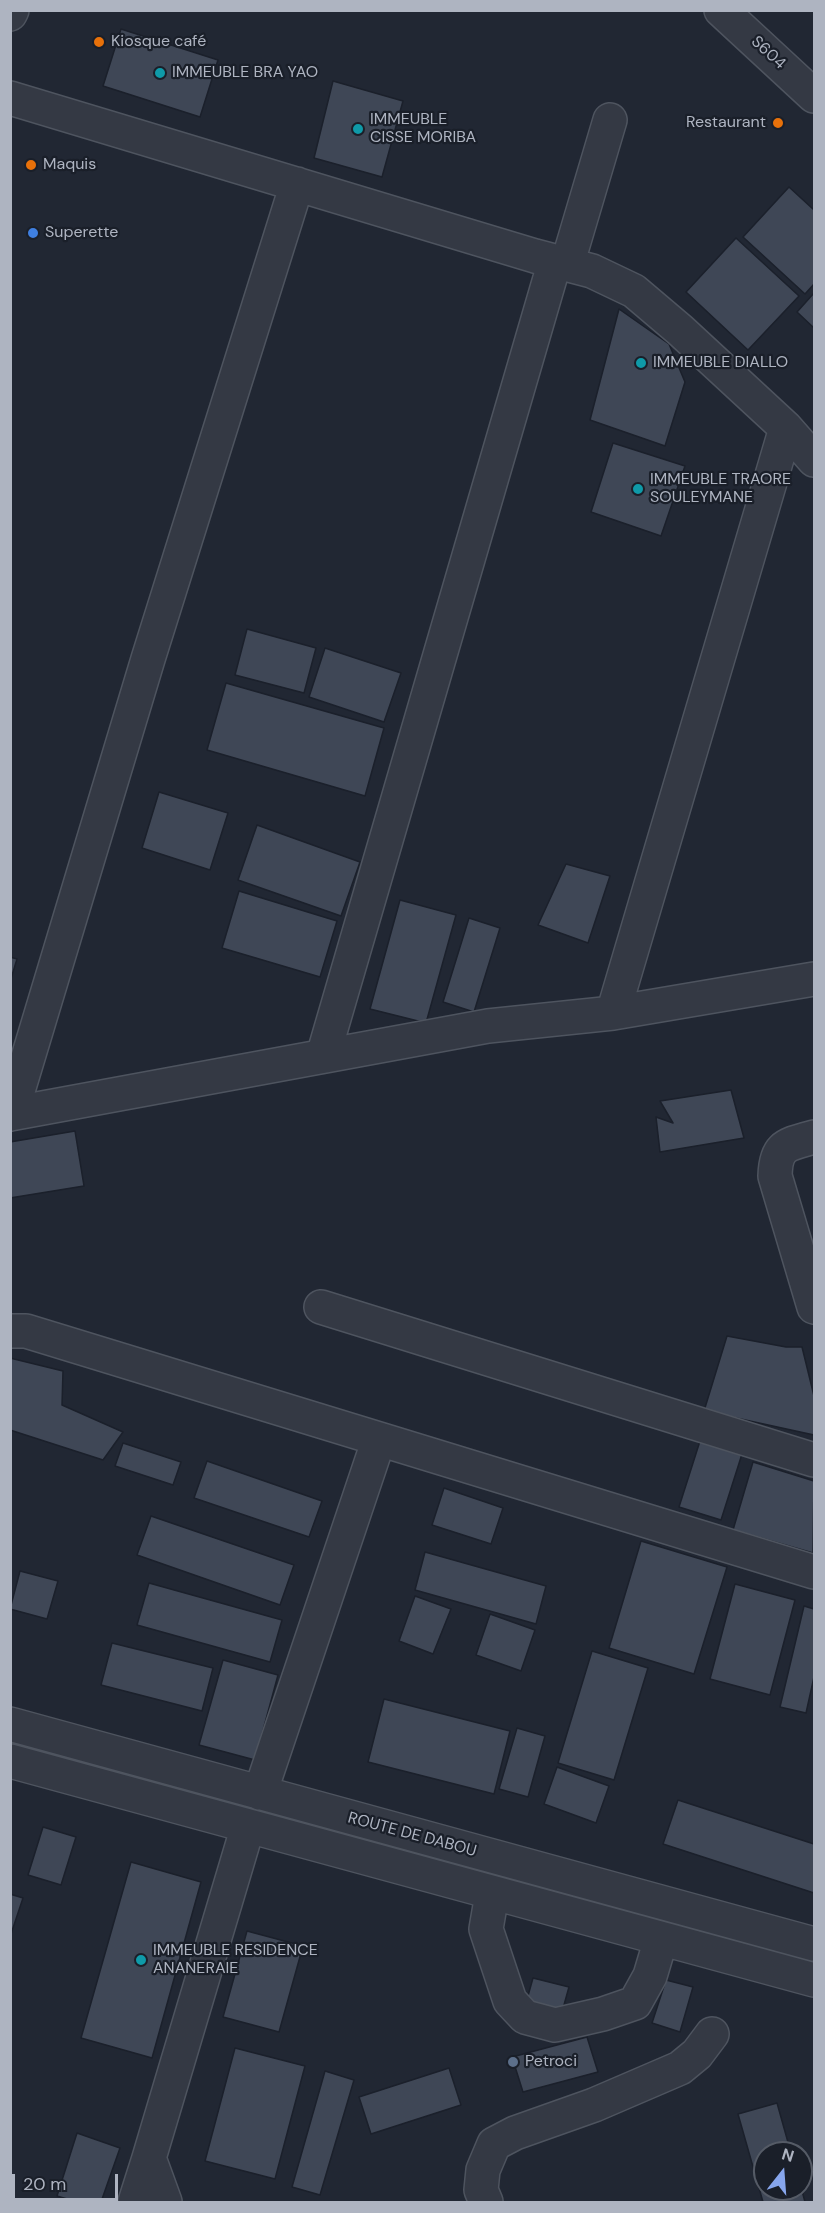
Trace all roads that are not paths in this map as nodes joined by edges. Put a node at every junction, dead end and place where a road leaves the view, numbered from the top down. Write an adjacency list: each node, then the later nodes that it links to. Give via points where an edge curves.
1 (721, 10): 2 (street, S604)
2 (814, 96)
3 (10, 98): 5 (street)
4 (610, 120): 6 (street)
5 (297, 184): 6 (street); 12 (street)
6 (561, 263): 7 (street, via 592,271 634,291); 11 (street)
7 (786, 428): 8 (street); 10 (street)
8 (814, 460)
9 (814, 979): 10 (street)
10 (613, 1013): 11 (street, via 488,1026)
11 (323, 1056): 12 (street)
12 (11, 1114)
13 (814, 1137): 15 (street, via 787,1145 776,1158 775,1176)
14 (321, 1307): 18 (street)
15 (814, 1308)
16 (10, 1331): 17 (street, via 26,1331)
17 (379, 1439): 19 (street); 22 (street)
18 (814, 1460)
19 (814, 1572)
20 (10, 1724): 22 (street, ROUTE DE DABOU)
21 (10, 1761): 23 (street)
22 (260, 1793): 26 (street, ROUTE DE DABOU)
23 (248, 1826): 24 (street); 29 (street)
24 (492, 1894): 25 (street); 25 (street, via 486,1929 510,2001 525,2017 555,2025 634,2003 650,1976)
25 (661, 1939): 27 (street)
26 (814, 1944)
27 (814, 1980)
28 (712, 2034): 32 (street, via 680,2068 494,2144 483,2170)
29 (149, 2158): 30 (street); 31 (street)
30 (135, 2202)
31 (165, 2202)
32 (486, 2202)

